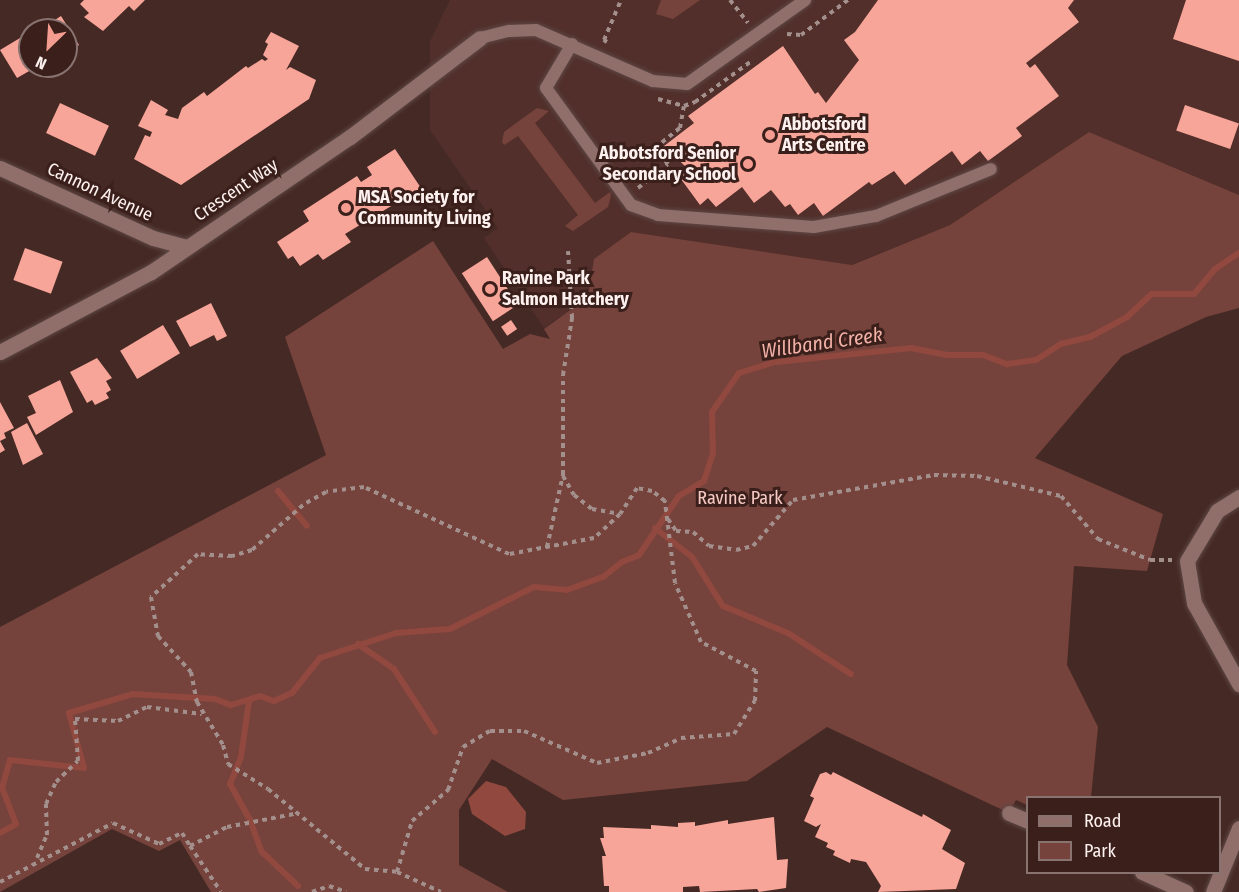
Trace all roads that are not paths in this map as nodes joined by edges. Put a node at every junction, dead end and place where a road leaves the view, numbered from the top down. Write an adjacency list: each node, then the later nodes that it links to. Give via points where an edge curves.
1 (805, 0): 3 (lane, via 687,84 653,81)
2 (480, 38): 3 (lane, via 523,30); 6 (street, Crescent Way, via 350,137)
3 (572, 44): 5 (lane, via 546,88 631,205 658,215 814,227 876,216)
4 (0, 168): 6 (street, Cannon Avenue, via 153,238)
5 (991, 169)
6 (186, 247): 7 (street, Crescent Way, via 151,272)
7 (2, 349)
8 (1239, 496): 9 (street, via 1216,511 1187,561 1194,603)
9 (1239, 684)
10 (1009, 813): 11 (street)
11 (1026, 820)
12 (1239, 828): 13 (street)
13 (1221, 872)
14 (1144, 874): 16 (street)
15 (1220, 874): 17 (street)
16 (1186, 892)
17 (1213, 892)

